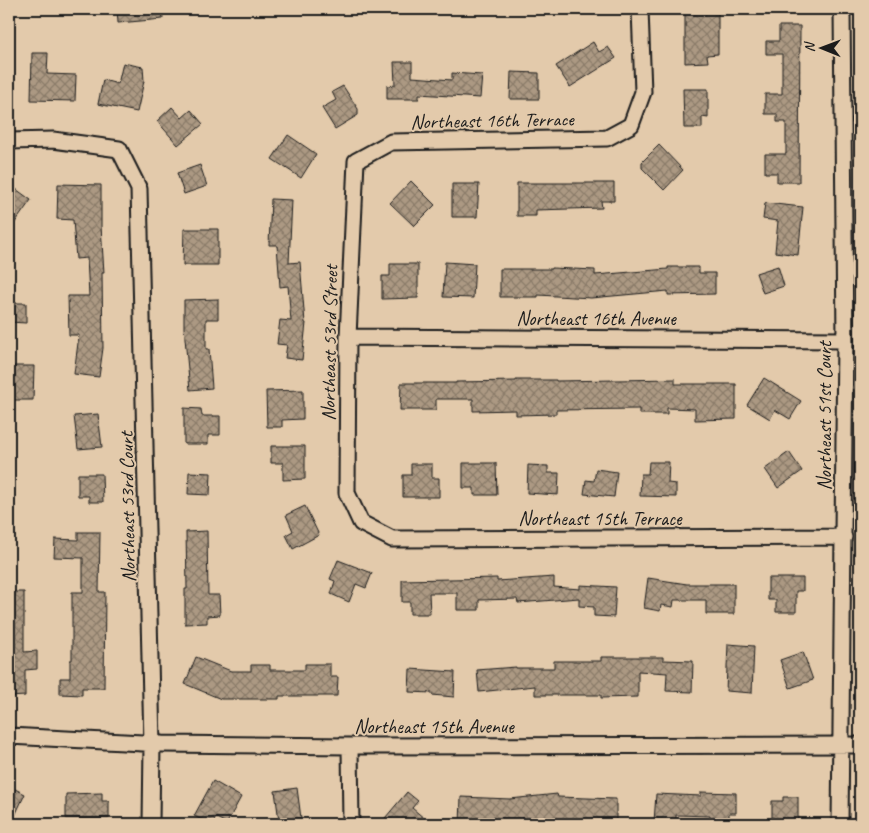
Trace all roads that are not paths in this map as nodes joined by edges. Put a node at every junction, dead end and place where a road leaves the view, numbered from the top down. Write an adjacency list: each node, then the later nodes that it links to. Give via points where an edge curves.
1 (640, 9): 4 (street, Northeast 16th Terrace, via 643,92 631,125 607,138 391,142)
2 (842, 9): 6 (street, Northeast 51st Court)
3 (9, 141): 10 (street, Northeast 53rd Court, via 53,140 119,149 139,188)
4 (356, 161): 5 (street, Northeast 53rd Street)
5 (348, 337): 6 (street, Northeast 16th Avenue); 7 (street, Northeast 53rd Street, via 347,493)
6 (845, 340): 8 (street, Northeast 51st Court)
7 (360, 523): 8 (street, Northeast 15th Terrace, via 392,539)
8 (844, 537): 13 (street, Northeast 51st Court)
9 (9, 736): 10 (street, Northeast 15th Avenue)
10 (152, 744): 12 (street, Northeast 15th Avenue); 14 (street, Northeast 53rd Court)
11 (860, 745): 13 (street, Northeast 15th Avenue)
12 (350, 746): 13 (street, Northeast 15th Avenue); 15 (street)
13 (841, 746): 16 (street, Northeast 51st Court)
14 (151, 824)
15 (351, 824)
16 (840, 824)

